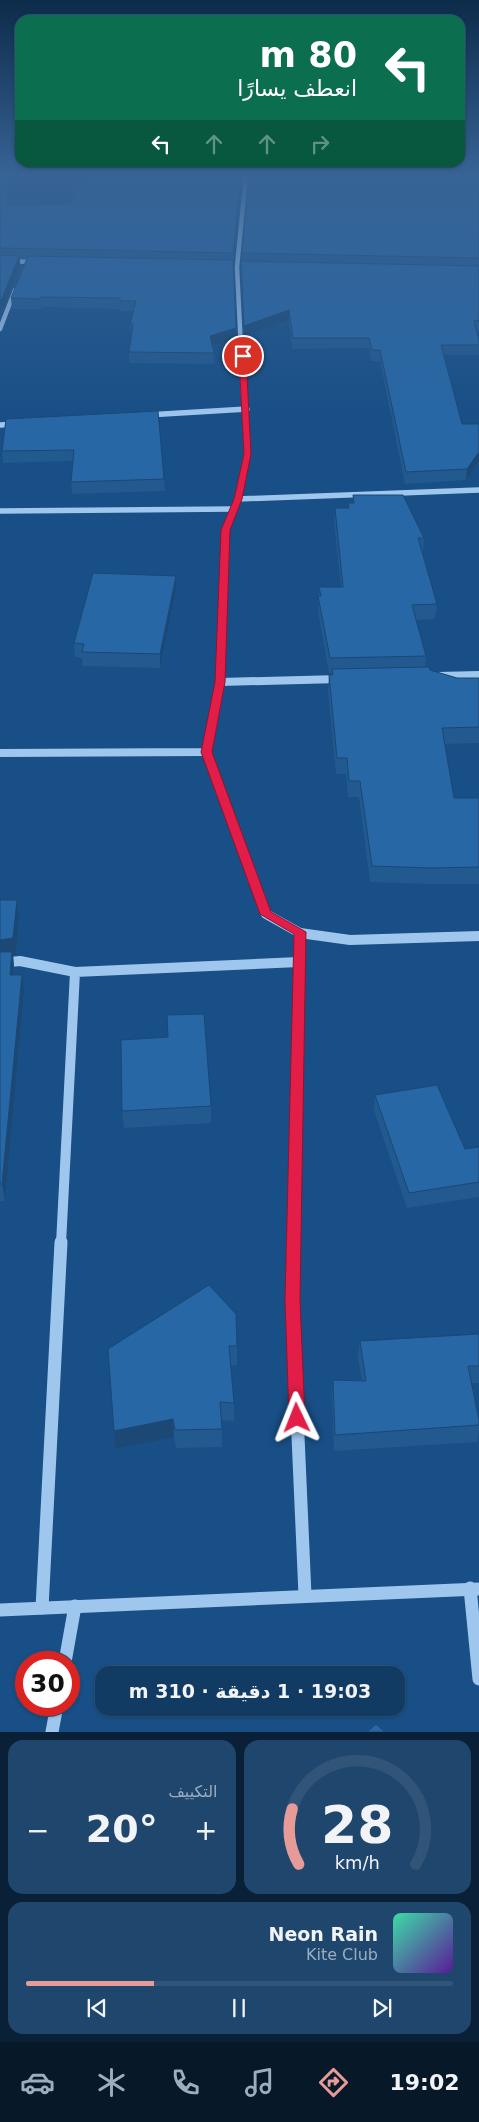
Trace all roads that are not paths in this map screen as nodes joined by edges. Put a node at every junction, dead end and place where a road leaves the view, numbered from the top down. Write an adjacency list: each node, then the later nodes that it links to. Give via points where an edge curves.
1 (238, 256): 6 (street)
2 (0, 261): 3 (street)
3 (26, 262): 4 (street); 8 (street)
4 (45, 262)
5 (227, 267): 6 (street)
6 (237, 267): 7 (street); 11 (street)
7 (247, 267)
8 (23, 270)
9 (16, 287): 10 (street)
10 (0, 329)
11 (246, 409): 12 (street); 16 (street, via 247,454)
12 (138, 416)
13 (20, 424): 14 (street)
14 (0, 425)
15 (479, 490): 16 (street)
16 (238, 499): 17 (street)
17 (234, 509): 18 (street); 22 (street, via 226,530)
18 (0, 511)
19 (479, 675): 20 (street)
20 (429, 676)
21 (350, 678): 22 (street)
22 (220, 682): 23 (street)
23 (206, 752): 24 (street); 25 (street, via 266,914)
24 (0, 753)
25 (300, 932): 26 (street, via 350,940); 27 (street)
26 (479, 936)
27 (299, 962): 29 (street); 31 (street, via 292,1300)
28 (0, 963): 29 (street, via 20,961)
29 (75, 972): 33 (street)
30 (474, 1589): 31 (street); 36 (street)
31 (305, 1595): 32 (street)
32 (75, 1606): 33 (street); 35 (street)
33 (42, 1608): 34 (street)
34 (0, 1610)
35 (67, 1651)
36 (479, 1679)
37 (55, 1716): 38 (street)
38 (52, 1732)

